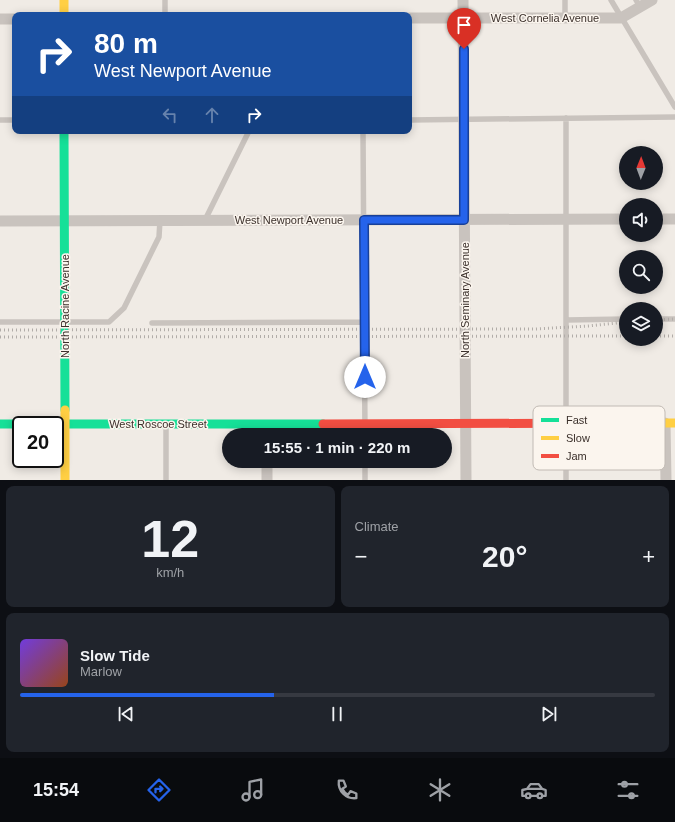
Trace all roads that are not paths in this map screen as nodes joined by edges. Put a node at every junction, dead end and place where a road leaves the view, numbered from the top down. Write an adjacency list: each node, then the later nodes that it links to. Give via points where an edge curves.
1 (64, 0): 8 (street)
2 (165, 0): 9 (lane)
3 (463, 0): 11 (street, North Seminary Avenue)
4 (565, 0): 12 (lane)
5 (611, 0): 13 (lane)
6 (652, 0): 7 (street)
7 (638, 4): 13 (street)
8 (64, 12)
9 (165, 12)
10 (412, 18): 11 (street, West Cornelia Avenue)
11 (463, 18): 12 (street, West Cornelia Avenue); 22 (street, North Seminary Avenue)
12 (565, 18): 13 (street, West Cornelia Avenue)
13 (621, 18): 16 (lane)
14 (0, 20): 15 (street)
15 (12, 20)
16 (675, 108)
17 (566, 118): 18 (lane); 22 (lane); 26 (lane)
18 (675, 118)
19 (0, 120): 20 (lane)
20 (12, 120)
21 (412, 120): 22 (lane)
22 (464, 120): 33 (street, North Seminary Avenue)
23 (64, 134): 35 (street, North Racine Avenue)
24 (248, 134): 31 (lane)
25 (364, 134): 32 (lane)
26 (565, 219): 27 (street, West Newport Avenue); 33 (street, West Newport Avenue); 39 (lane)
27 (619, 219)
28 (663, 219): 29 (street)
29 (675, 219)
30 (160, 220): 31 (street, West Newport Avenue); 35 (street, West Newport Avenue); 41 (lane, via 159,237 124,308 109,322)
31 (205, 220): 32 (street, West Newport Avenue)
32 (364, 220): 33 (street, West Newport Avenue); 42 (lane)
33 (464, 220): 47 (street, North Seminary Avenue)
34 (0, 221): 35 (street, West Newport Avenue)
35 (64, 221): 41 (street, North Racine Avenue)
36 (619, 319): 39 (lane)
37 (663, 319): 38 (lane)
38 (675, 319)
39 (566, 320): 44 (lane)
40 (0, 322): 41 (lane)
41 (64, 322): 51 (street, North Racine Avenue)
42 (365, 322): 43 (lane); 46 (lane)
43 (152, 323)
44 (566, 406)
45 (267, 423): 46 (street, West Roscoe Street); 52 (street, West Roscoe Street); 53 (street)
46 (365, 423): 47 (street, West Roscoe Street); 54 (lane)
47 (465, 423): 48 (street, West Roscoe Street); 61 (street, North Seminary Avenue)
48 (533, 423)
49 (670, 423): 62 (street)
50 (0, 424): 51 (street, West Roscoe Street)
51 (65, 424): 52 (street, West Roscoe Street); 57 (street, North Racine Avenue)
52 (166, 424): 58 (lane)
53 (267, 428)
54 (365, 428)
55 (267, 468): 59 (street)
56 (365, 468): 60 (lane)
57 (65, 480)
58 (166, 480)
59 (267, 480)
60 (365, 480)
61 (466, 480)
62 (666, 480)

